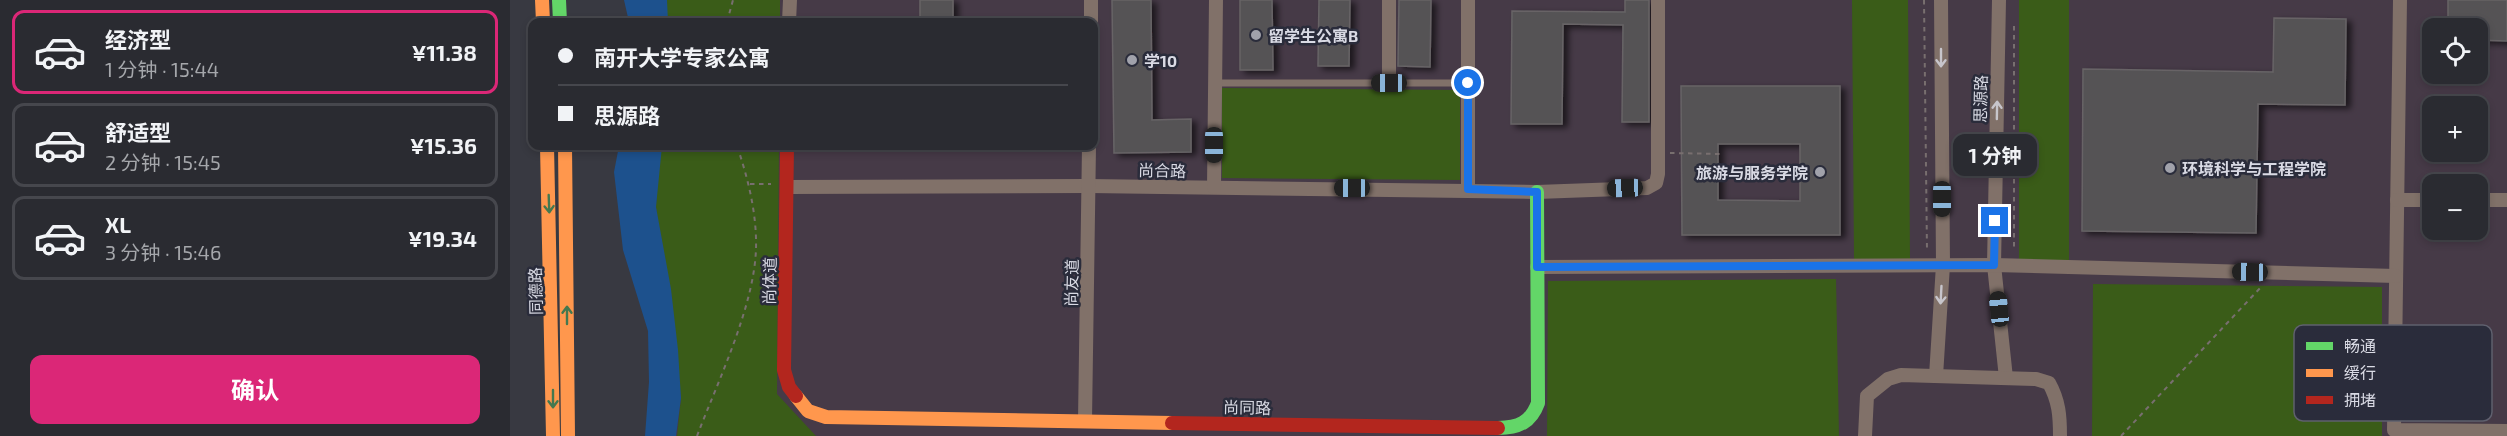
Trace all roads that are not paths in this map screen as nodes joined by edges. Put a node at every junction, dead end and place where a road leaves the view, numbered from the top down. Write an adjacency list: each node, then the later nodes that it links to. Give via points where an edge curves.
1 (542, 0): 12 (street)
2 (559, 0): 13 (street)
3 (790, 0): 14 (street)
4 (1091, 0): 15 (street)
5 (1216, 0): 16 (street)
6 (1389, 0): 17 (street)
7 (1468, 0): 18 (street)
8 (1658, 0): 27 (street, 尚合路, via 1656,183 1647,188)
9 (1941, 0): 32 (street, one-way to 32)
10 (1999, 0): 33 (street, 思源路, one-way to 10)
11 (2400, 0): 28 (street)
12 (543, 18)
13 (560, 18)
14 (789, 18)
15 (1090, 18)
16 (1215, 83): 17 (lane); 25 (street)
17 (1389, 83): 18 (lane)
18 (1468, 83): 26 (street)
19 (547, 150): 43 (street, 同德路, one-way to 43)
20 (565, 150): 44 (street, 同德路, one-way to 20)
21 (788, 150): 23 (street, 尚体道)
22 (1089, 150): 24 (street, 尚友道)
23 (787, 185): 24 (street, 尚合路); 39 (street, 尚体道, via 784,370 789,387)
24 (1089, 186): 25 (street, 尚合路); 40 (street, 尚友道)
25 (1214, 187): 26 (street, 尚合路)
26 (1468, 189): 27 (street, 尚合路)
27 (1537, 192): 34 (street, 尚同路)
28 (2397, 200): 29 (street); 35 (street)
29 (2422, 200)
30 (2488, 200): 31 (street)
31 (2507, 200)
32 (1943, 265): 33 (street); 34 (street); 37 (street, one-way to 37)
33 (1994, 265): 35 (street); 38 (street, 思源路)
34 (1537, 267): 40 (street, 尚同路, via 1538,403 1533,418 1519,426)
35 (2396, 276): 36 (street)
36 (2395, 325)
37 (1936, 376): 38 (street); 45 (street, via 1901,375 1888,379 1867,396)
38 (2006, 378): 46 (street, via 2049,383 2060,414)
39 (808, 411): 40 (street, 尚同路, via 826,417)
40 (1085, 421)
41 (2394, 421): 42 (street, via 2394,430)
42 (2507, 431)
43 (554, 436)
44 (568, 436)
45 (1865, 436)
46 (2060, 436)

